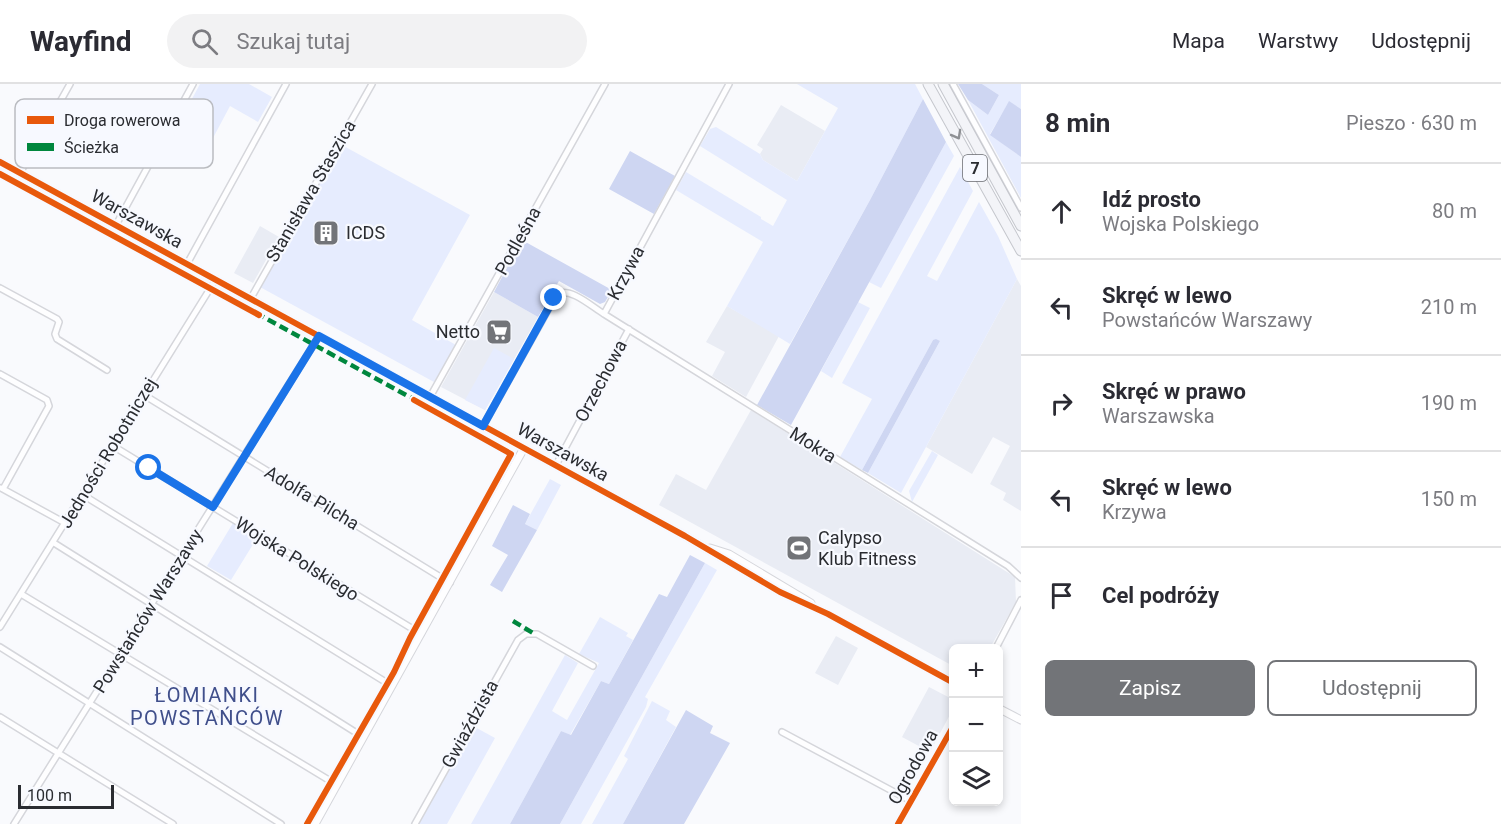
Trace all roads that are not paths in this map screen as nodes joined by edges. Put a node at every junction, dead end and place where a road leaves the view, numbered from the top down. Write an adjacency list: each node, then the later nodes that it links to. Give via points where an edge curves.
1 (70, 84): 10 (street)
2 (193, 84): 11 (street)
3 (286, 84): 20 (street)
4 (372, 84): 23 (street, Stanisława Staszica)
5 (605, 84): 30 (street, Podleśna)
6 (729, 84): 24 (street, Krzywa)
7 (928, 84): 19 (highway, 7, one-way to 19)
8 (943, 84): 18 (highway, 7)
9 (953, 84): 16 (street)
10 (62, 99)
11 (185, 99)
12 (0, 162): 15 (street, Warszawska)
13 (23, 168): 15 (street)
14 (147, 168): 17 (street)
15 (20, 173): 17 (street, Warszawska)
16 (1021, 208)
17 (116, 225): 20 (street, Warszawska)
18 (1021, 226)
19 (1021, 251)
20 (187, 264): 21 (street, Warszawska)
21 (216, 279): 23 (street, Warszawska); 29 (street, Jedności Robotniczej)
22 (0, 288): 27 (street, via 57,319 57,339)
23 (251, 298): 26 (street, Warszawska)
24 (604, 314): 25 (street, Mokra); 31 (street, Krzywa, via 571,294 557,294)
25 (629, 329): 35 (street, Orzechowa); 42 (street, Mokra, via 1008,566)
26 (319, 336): 30 (street, Warszawska); 34 (street, Powstańców Warszawy)
27 (107, 370)
28 (0, 374): 36 (street, via 47,400 49,406)
29 (144, 395): 32 (street, Jedności Robotniczej); 34 (street, Adolfa Pilcha)
30 (430, 397): 31 (street, Warszawska)
31 (483, 426): 33 (street, Warszawska)
32 (113, 446): 37 (street, Jedności Robotniczej); 38 (street, Wojska Polskiego)
33 (524, 448): 35 (street, Warszawska); 43 (street)
34 (244, 457): 38 (street, Powstańców Warszawy); 43 (street, Adolfa Pilcha)
35 (556, 465): 53 (street, Warszawska, via 698,543 729,554 788,592)
36 (2, 488): 39 (street)
37 (83, 495): 39 (street, Jedności Robotniczej); 41 (street)
38 (213, 507): 41 (street, Powstańców Warszawy); 48 (street, Wojska Polskiego)
39 (65, 523): 40 (street, Jedności Robotniczej)
40 (54, 543): 44 (street, Jedności Robotniczej); 46 (street)
41 (182, 557): 46 (street, Powstańców Warszawy); 54 (street)
42 (1021, 578)
43 (450, 583): 48 (street)
44 (21, 594): 47 (street, Jedności Robotniczej); 51 (street)
45 (1021, 600): 49 (street)
46 (151, 605): 51 (street, Powstańców Warszawy); 61 (street)
47 (0, 627)
48 (421, 634): 54 (street)
49 (998, 644)
50 (0, 647): 55 (street)
51 (120, 654): 55 (street, Powstańców Warszawy); 63 (street)
52 (592, 666): 69 (street, Gwiaździsta, via 533,633 521,637)
53 (949, 680)
54 (392, 687): 61 (street)
55 (89, 704): 62 (street, Powstańców Warszawy); 67 (street)
56 (1003, 710): 58 (street)
57 (0, 717): 62 (street)
58 (1021, 720)
59 (782, 732): 64 (street)
60 (949, 734): 64 (street, Ogrodowa)
61 (363, 738): 63 (street)
62 (59, 753): 65 (street, Powstańców Warszawy); 66 (street)
63 (337, 785): 68 (street)
64 (912, 801): 70 (street, Ogrodowa)
65 (14, 824)
66 (173, 824)
67 (281, 824)
68 (315, 824)
69 (415, 824)
70 (898, 824)

